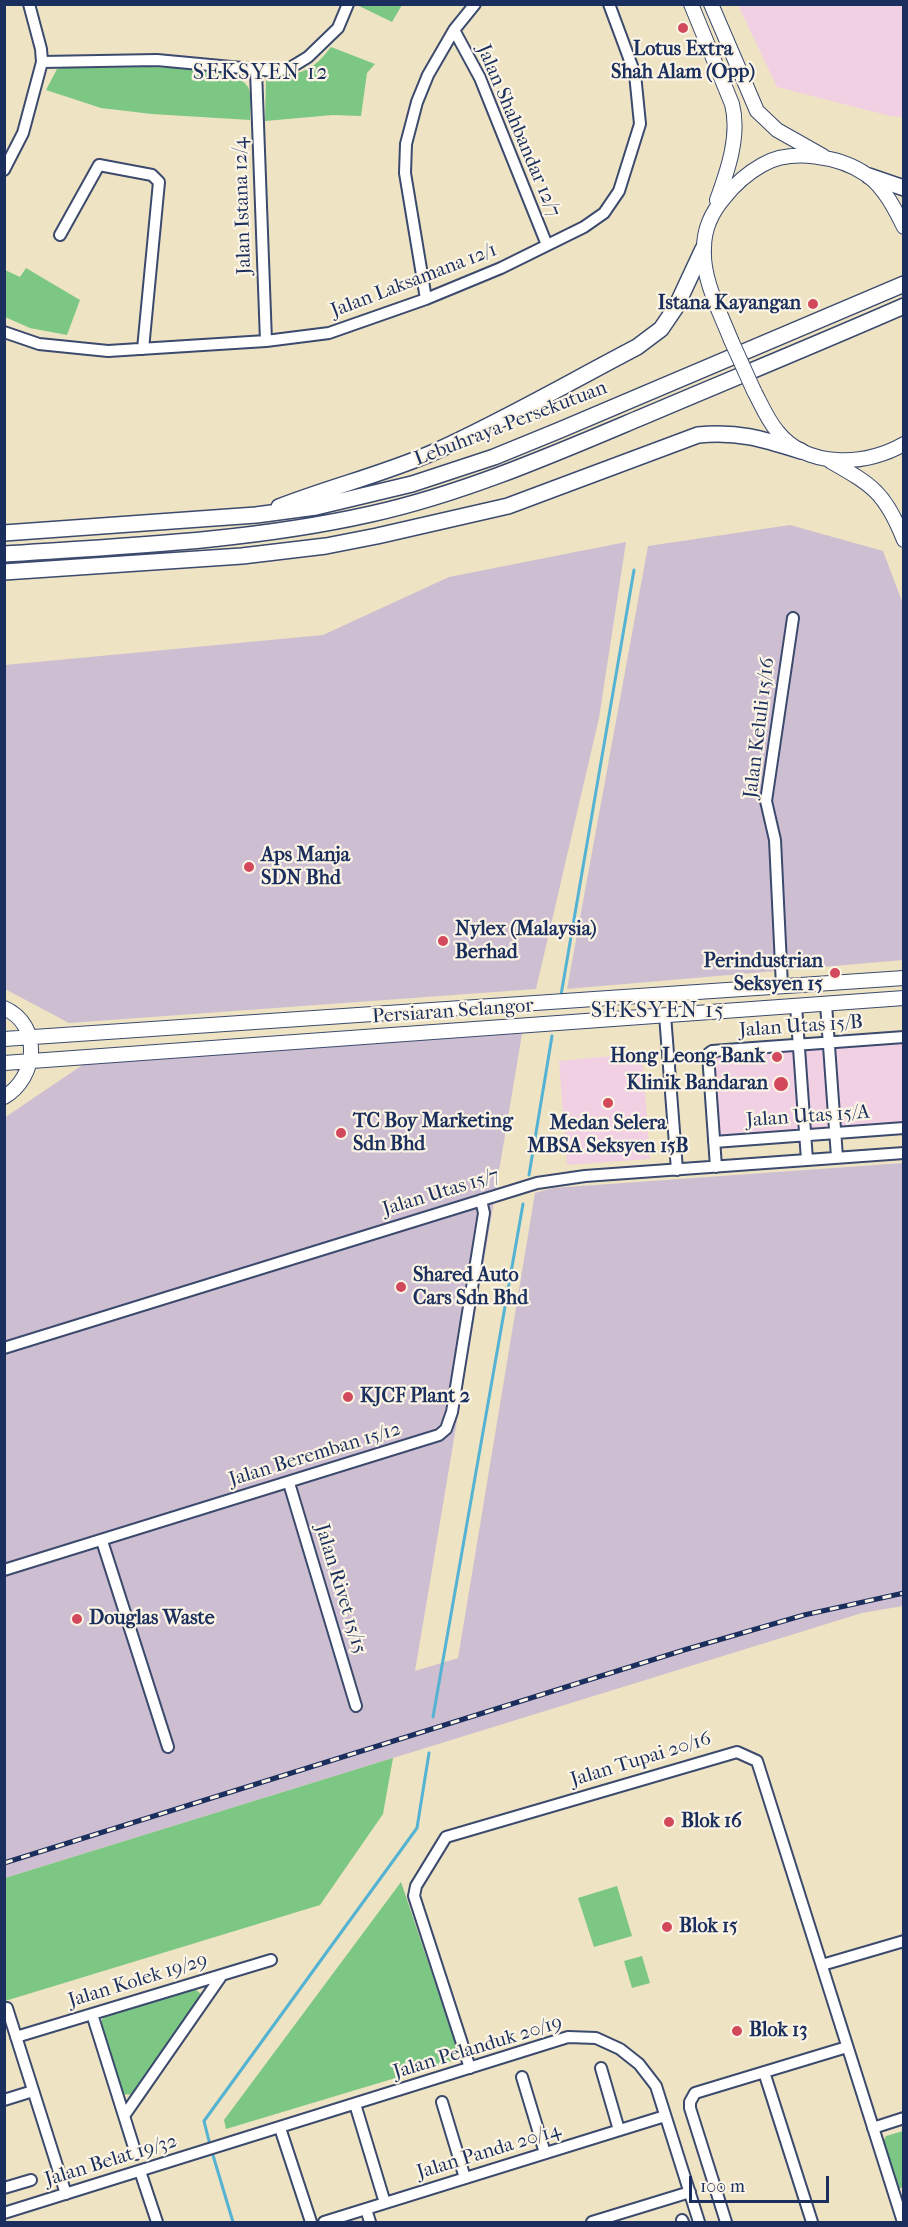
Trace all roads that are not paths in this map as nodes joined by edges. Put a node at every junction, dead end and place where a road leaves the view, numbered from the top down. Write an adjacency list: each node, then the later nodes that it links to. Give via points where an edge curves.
1 (29, 4): 8 (street)
2 (348, 4): 9 (street, via 338,27 308,57 290,68)
3 (475, 4): 7 (street)
4 (609, 4): 17 (street, Jalan Laksamana 12/1, via 635,74 639,132 619,191 604,213)
5 (691, 4): 14 (main road, via 736,120)
6 (711, 4): 10 (main road, via 756,111 777,130)
7 (454, 30): 17 (street, Jalan Shahbandar 12/7, via 480,78); 20 (street, via 428,75 406,144 404,166)
8 (42, 62): 9 (street, via 157,60); 11 (street, via 23,133)
9 (256, 70): 23 (street, Jalan Istana 12/4)
10 (825, 157): 12 (main road); 14 (main road, via 794,156 764,163 737,181)
11 (4, 170)
12 (869, 176): 13 (highway); 15 (main road, via 884,192)
13 (903, 188)
14 (714, 210): 18 (main road)
15 (903, 227)
16 (60, 236): 24 (street, via 99,165 152,175 159,182)
17 (547, 245): 20 (street, Jalan Laksamana 12/1)
18 (703, 249): 26 (main road, bridge, via 712,290 754,391 778,432); 28 (highway, via 676,307 661,329 637,346 434,452)
19 (903, 284): 28 (highway, Lebuhraya Persekutuan, via 494,457 367,497)
20 (426, 299): 23 (street, Jalan Laksamana 12/1, via 329,333)
21 (903, 306): 29 (highway, Lebuhraya Persekutuan, via 502,474 418,503)
22 (4, 332): 24 (street, Jalan Laksamana 12/1, via 39,344 91,350)
23 (266, 341): 24 (street, Jalan Laksamana 12/1)
24 (143, 349)
25 (903, 444): 27 (main road, via 868,458)
26 (801, 451): 27 (main road); 33 (highway, via 754,436 698,435 508,506 346,542)
27 (828, 460): 31 (main road, via 881,495)
28 (256, 515): 30 (highway, Lebuhraya Persekutuan)
29 (321, 525): 32 (highway, Lebuhraya Persekutuan, via 183,541); 33 (highway, via 293,541)
30 (4, 533)
31 (903, 540)
32 (4, 554)
33 (243, 556): 34 (highway)
34 (4, 572)
35 (793, 618): 37 (street, Jalan Keluli 15/16, via 766,801 775,840)
36 (903, 978): 37 (main road, Persiaran Selangor)
37 (782, 986): 44 (main road, Persiaran Selangor)
38 (903, 998): 39 (main road, Persiaran Selangor)
39 (826, 1004): 40 (main road, Persiaran Selangor); 46 (street)
40 (796, 1006): 42 (main road, Persiaran Selangor); 47 (street)
41 (4, 1008): 44 (main road, via 22,1022)
42 (665, 1016): 48 (main road, Persiaran Selangor); 59 (street)
43 (903, 1037): 46 (street, Jalan Utas 15/B)
44 (29, 1038): 45 (main road, Persiaran Selangor); 48 (main road)
45 (4, 1039)
46 (829, 1043): 47 (street, Jalan Utas 15/B); 52 (street)
47 (799, 1045): 53 (street); 54 (street, Jalan Utas 15/B, via 708,1054)
48 (31, 1062): 49 (main road, Persiaran Selangor); 50 (main road, via 24,1078)
49 (4, 1064)
50 (4, 1097)
51 (903, 1128): 52 (street, Jalan Utas 15/A)
52 (835, 1133): 53 (street, Jalan Utas 15/A); 56 (street)
53 (806, 1136): 54 (street, Jalan Utas 15/A); 57 (street)
54 (714, 1142): 58 (street, Jalan Utas 15/B)
55 (903, 1153): 56 (street, Jalan Utas 15/7)
56 (837, 1157): 57 (street, Jalan Utas 15/7)
57 (807, 1160): 58 (street, Jalan Utas 15/7)
58 (716, 1167): 59 (street, Jalan Utas 15/7)
59 (677, 1170): 60 (street, Jalan Utas 15/7, via 537,1183)
60 (480, 1200): 61 (street, Jalan Utas 15/7); 62 (street, Jalan Beremban 15/12, via 484,1214 446,1429 439,1435)
61 (4, 1348)
62 (289, 1483): 63 (street, Jalan Beremban 15/12); 65 (street, Jalan Rivet 15/15)
63 (102, 1541): 64 (street, Jalan Beremban 15/12); 66 (street)
64 (4, 1570)
65 (356, 1706)
66 (168, 1747)
67 (903, 1941): 69 (street)
68 (271, 1960): 70 (street, Jalan Kolek 19/29)
69 (822, 1965): 74 (street, Jalan Tupai 20/16); 75 (street, Jalan Tupai 20/16, via 757,1761 733,1751 446,1837 416,1886 414,1896)
70 (222, 1975): 72 (street, Jalan Kolek 19/29); 83 (street)
71 (7, 2008): 73 (street)
72 (92, 2014): 73 (street, Jalan Kolek 19/29); 83 (street)
73 (16, 2037): 79 (street)
74 (847, 2047): 77 (street); 87 (street, Jalan Tupai 20/16)
75 (470, 2068): 82 (street, Jalan Pelanduk 20/19); 84 (street, Jalan Pelanduk 20/19, via 568,2037 596,2038 620,2049 639,2064 656,2086)
76 (601, 2068): 88 (street)
77 (764, 2072): 107 (street, via 695,2093 690,2102); 108 (street)
78 (522, 2077): 90 (street)
79 (33, 2091): 80 (street); 97 (street)
80 (4, 2100)
81 (442, 2102): 93 (street)
82 (356, 2104): 86 (street, Jalan Pelanduk 20/19); 98 (street)
83 (124, 2116): 91 (street)
84 (665, 2116): 88 (street, Jalan Panda 20/14); 96 (street, Jalan Pelanduk 20/19)
85 (903, 2118): 87 (street)
86 (280, 2128): 89 (street, Jalan Pelanduk 20/19); 103 (street)
87 (873, 2128): 109 (street, Jalan Tupai 20/16)
88 (620, 2130): 90 (street, Jalan Panda 20/14)
89 (229, 2144): 92 (street, Jalan Belat 19/32)
90 (545, 2153): 93 (street, Jalan Panda 20/14)
91 (136, 2154)
92 (140, 2171): 97 (street, Jalan Belat 19/32); 102 (street)
93 (465, 2178): 98 (street, Jalan Panda 20/14)
94 (31, 2180): 95 (street)
95 (4, 2188)
96 (690, 2192): 101 (street); 106 (street, Jalan Pelanduk 20/19)
97 (66, 2194): 100 (street, Jalan Belat 19/32)
98 (386, 2203): 99 (street, Jalan Panda 20/14)
99 (366, 2209): 104 (street, Jalan Panda 20/14); 105 (street)
100 (4, 2213)
101 (596, 2222)
102 (157, 2223)
103 (311, 2223)
104 (324, 2223)
105 (370, 2223)
106 (699, 2223)
107 (726, 2223)
108 (812, 2223)
109 (903, 2223)

